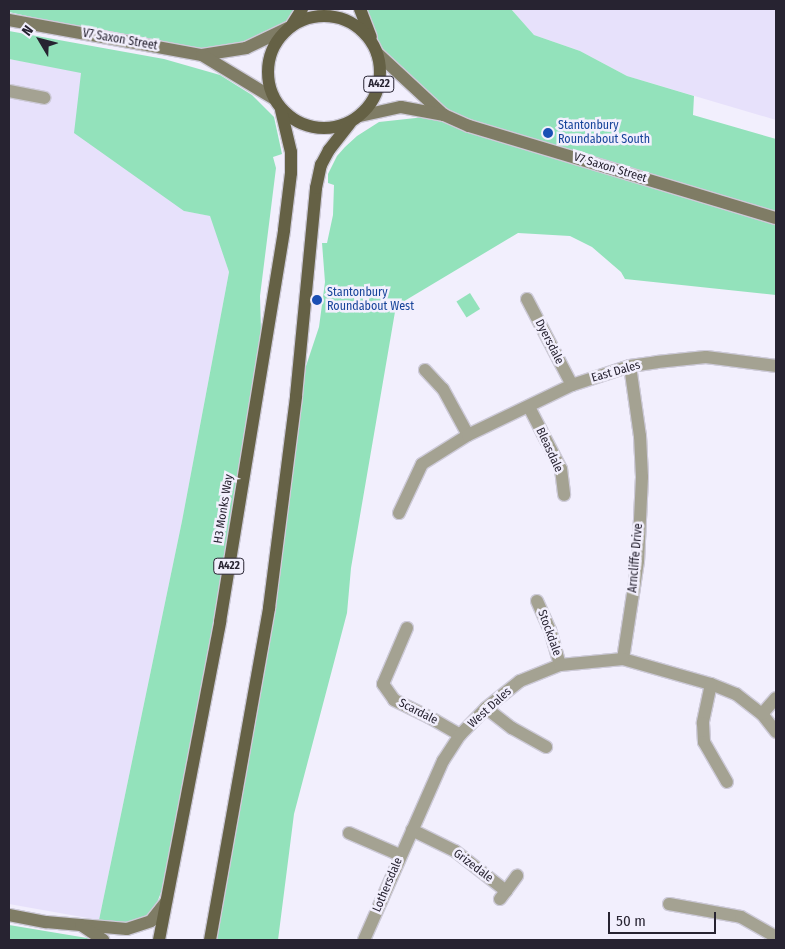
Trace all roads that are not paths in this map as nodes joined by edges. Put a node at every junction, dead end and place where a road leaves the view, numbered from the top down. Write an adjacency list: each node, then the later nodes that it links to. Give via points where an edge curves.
1 (302, 9): 4 (main road, A422)
2 (360, 9): 5 (main road, A422)
3 (9, 20): 6 (street, V7 Saxon Street)
4 (290, 27): 5 (main road, via 314,16 337,17 358,27); 6 (street, V7 Saxon Street, via 246,48); 9 (main road, A422, via 276,43 268,60 268,80)
5 (376, 49): 11 (street, V7 Saxon Street); 12 (main road, A422, via 381,70 379,87 372,103)
6 (202, 55): 9 (street, V7 Saxon Street)
7 (9, 91): 8 (street)
8 (44, 98)
9 (273, 98): 10 (main road, A422)
10 (281, 110): 12 (main road, A422, via 296,122 313,128 332,129); 39 (main road, H3 Monks Way / A422, via 291,152 284,230 220,622)
11 (444, 115): 12 (street, V7 Saxon Street, via 401,108); 13 (street, V7 Saxon Street, via 477,128)
12 (355, 120): 46 (main road, A422, via 329,150 318,177 296,396 269,608)
13 (776, 218)
14 (527, 299): 18 (street, Dyersdale)
15 (630, 366): 16 (street, East Dales, via 706,357); 18 (street, East Dales); 25 (street, Arncliffe Drive, via 642,477 638,561)
16 (776, 366)
17 (426, 370): 20 (street, via 443,389)
18 (572, 385): 19 (street, East Dales)
19 (529, 407): 20 (street, East Dales); 21 (street, Bleasdale, via 561,469)
20 (468, 435): 22 (street, East Dales, via 422,464)
21 (564, 495)
22 (399, 513)
23 (537, 601): 26 (street, Stockdale)
24 (407, 628): 32 (street, Scardale, via 383,684 394,700)
25 (623, 659): 26 (street, West Dales); 27 (street)
26 (560, 665): 29 (street, West Dales, via 520,681)
27 (711, 684): 30 (street, via 736,694); 34 (street, via 703,723 704,742)
28 (776, 698): 30 (street)
29 (486, 708): 32 (street, West Dales); 33 (street, via 512,728)
30 (762, 714): 31 (street)
31 (776, 732)
32 (460, 735): 35 (street, West Dales, via 443,761)
33 (546, 747)
34 (727, 782)
35 (412, 830): 37 (street, Lothersdale); 38 (street, Grizedale, via 455,851 503,895)
36 (349, 833): 37 (street)
37 (400, 855): 47 (street, Lothersdale)
38 (517, 876)
39 (166, 902): 42 (street, via 151,921 127,929); 45 (main road, H3 Monks Way / A422)
40 (669, 904): 43 (street, via 741,917)
41 (9, 915): 42 (street)
42 (80, 924): 44 (street)
43 (776, 937)
44 (103, 940)
45 (159, 940)
46 (210, 940)
47 (364, 940)

